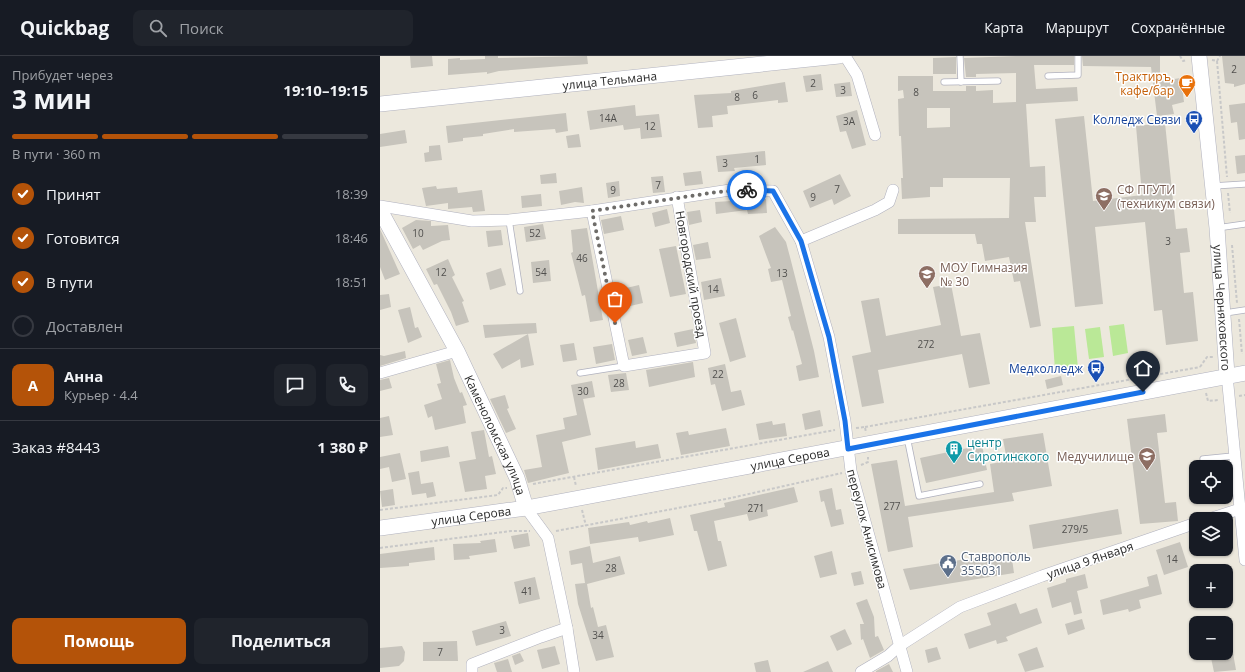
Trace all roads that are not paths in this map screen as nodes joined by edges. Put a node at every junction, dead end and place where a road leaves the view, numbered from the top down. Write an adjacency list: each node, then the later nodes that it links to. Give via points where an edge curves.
1 (839, 56): 10 (main road, улица Тельмана)
2 (845, 56): 11 (street, via 858,75)
3 (960, 56): 9 (lane)
4 (1078, 56): 6 (lane, via 1078,75)
5 (1198, 56): 13 (main road, улица Черняховского)
6 (1048, 76)
7 (998, 81): 9 (lane)
8 (944, 82): 9 (lane)
9 (961, 82)
10 (380, 104)
11 (875, 135)
12 (1245, 184): 13 (lane)
13 (1220, 186): 22 (main road, улица Черняховского)
14 (893, 190): 23 (street, via 889,202 875,210)
15 (773, 191): 16 (street, Новгородский проезд, via 730,190); 23 (street, переулок Анисимова)
16 (677, 197): 19 (street, Новгородский проезд); 28 (street, Новгородский проезд, via 705,353)
17 (380, 206): 20 (street, Новгородский проезд, via 472,221)
18 (380, 210): 27 (main road, Каменоломская улица)
19 (592, 211): 20 (street, Новгородский проезд); 28 (street)
20 (509, 220): 24 (lane)
21 (1245, 224): 22 (lane)
22 (1224, 227): 26 (main road, улица Черняховского)
23 (801, 241): 34 (street, переулок Анисимова, via 829,337)
24 (520, 291)
25 (1245, 310): 26 (lane)
26 (1222, 313): 32 (main road, улица Черняховского)
27 (457, 351): 30 (street); 39 (main road, Каменоломская улица, via 517,478)
28 (624, 366): 31 (lane)
29 (1245, 372): 32 (main road, улица Серова)
30 (380, 373)
31 (580, 374)
32 (1227, 375): 33 (main road, улица Серова); 35 (street, улица Черняховского)
33 (907, 437): 34 (main road, улица Серова); 38 (lane, via 919,496)
34 (848, 449): 39 (main road, улица Серова); 46 (street, переулок Анисимова, via 851,471)
35 (1233, 456): 36 (lane); 37 (street, улица Черняховского)
36 (1203, 459)
37 (1240, 470): 40 (street, улица Черняховского)
38 (980, 484)
39 (526, 508): 43 (main road, улица Серова); 45 (street, Каменоломская улица, via 548,538)
40 (1240, 509): 41 (street); 44 (street, улица Черняховского)
41 (1231, 512)
42 (1189, 525): 46 (street, улица 9 Января, via 960,607)
43 (380, 528)
44 (1245, 560)
45 (568, 628): 47 (street, via 472,664); 48 (street, Каменоломская улица)
46 (899, 646): 49 (street, улица 9 Января, via 888,656); 50 (street, переулок Анисимова)
47 (472, 672)
48 (574, 672)
49 (861, 672)
50 (907, 672)

